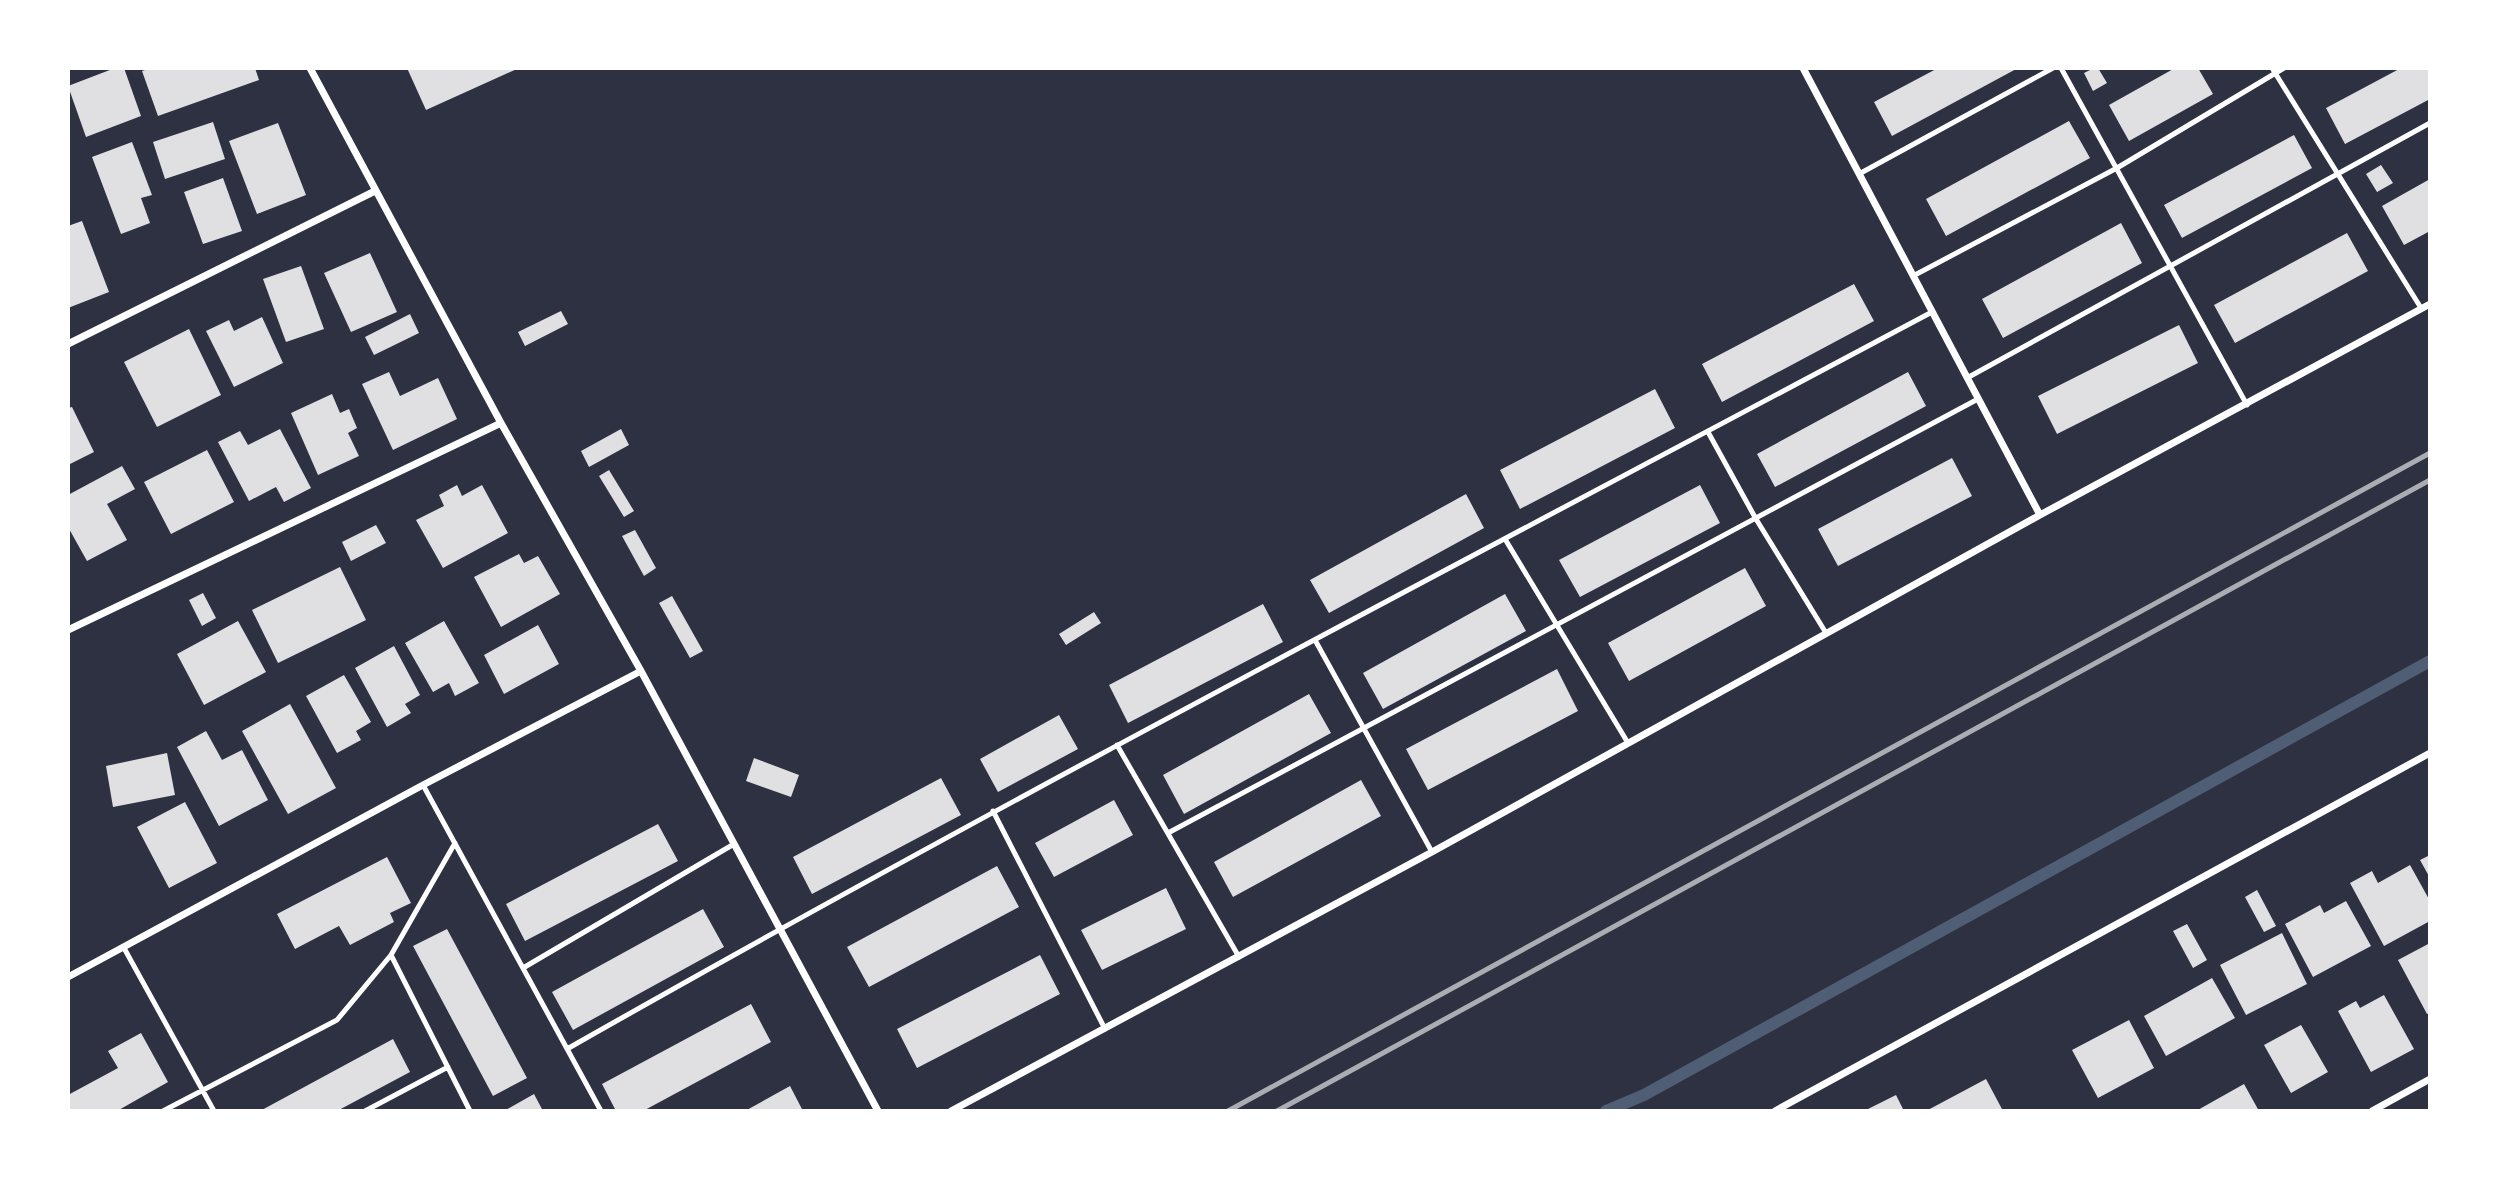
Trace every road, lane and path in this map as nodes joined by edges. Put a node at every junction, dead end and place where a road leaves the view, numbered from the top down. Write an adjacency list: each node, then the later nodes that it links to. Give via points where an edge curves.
1 (310, 68): 11 (street)
2 (1803, 68): 10 (street)
3 (2053, 68): 10 (lane)
4 (2061, 68): 8 (lane)
5 (2284, 68): 6 (lane)
6 (2274, 71): 8 (lane); 9 (lane)
7 (2430, 122): 9 (lane)
8 (2117, 168): 12 (lane); 13 (lane)
9 (2337, 173): 12 (lane); 15 (lane)
10 (1859, 174): 13 (street)
11 (375, 191): 17 (street); 21 (street)
12 (2170, 266): 18 (lane); 20 (lane)
13 (1913, 276): 16 (street)
14 (2430, 304): 15 (street)
15 (2421, 308): 20 (street)
16 (1932, 312): 18 (street); 22 (lane)
17 (68, 344)
18 (1967, 378): 19 (street)
19 (1978, 399): 23 (street); 24 (lane)
20 (2247, 405): 23 (street)
21 (501, 422): 27 (street); 30 (street)
22 (1708, 432): 24 (lane); 25 (lane)
23 (2040, 515): 28 (street)
24 (1756, 519): 26 (lane); 28 (lane)
25 (1506, 539): 26 (lane); 29 (lane)
26 (1556, 625): 31 (lane); 32 (lane)
27 (68, 630)
28 (1826, 633): 32 (street)
29 (1315, 640): 31 (lane); 33 (lane)
30 (641, 671): 35 (street); 39 (street)
31 (1364, 728): 37 (lane); 40 (lane)
32 (1629, 743): 40 (street)
33 (1117, 745): 36 (lane); 37 (lane)
34 (2430, 753): 59 (street)
35 (423, 785): 38 (lane); 42 (street)
36 (993, 811): 41 (lane); 47 (lane)
37 (1168, 833): 44 (lane)
38 (455, 843): 43 (lane); 45 (lane)
39 (734, 844): 41 (street); 45 (lane)
40 (1432, 852): 44 (street)
41 (779, 928): 48 (lane); 57 (street)
42 (124, 948): 46 (street); 51 (lane)
43 (391, 955): 49 (lane); 51 (lane, via 337,1020)
44 (1239, 957): 47 (street)
45 (523, 968): 48 (lane)
46 (68, 977)
47 (1105, 1029): 58 (street)
48 (568, 1049): 56 (lane)
49 (448, 1067): 54 (lane); 55 (lane)
50 (2430, 1079): 60 (street)
51 (203, 1090): 52 (lane); 53 (lane)
52 (163, 1111)
53 (214, 1111)
54 (365, 1111)
55 (470, 1111)
56 (601, 1111)
57 (878, 1111)
58 (951, 1111)
59 (1775, 1111)
60 (2372, 1111)

